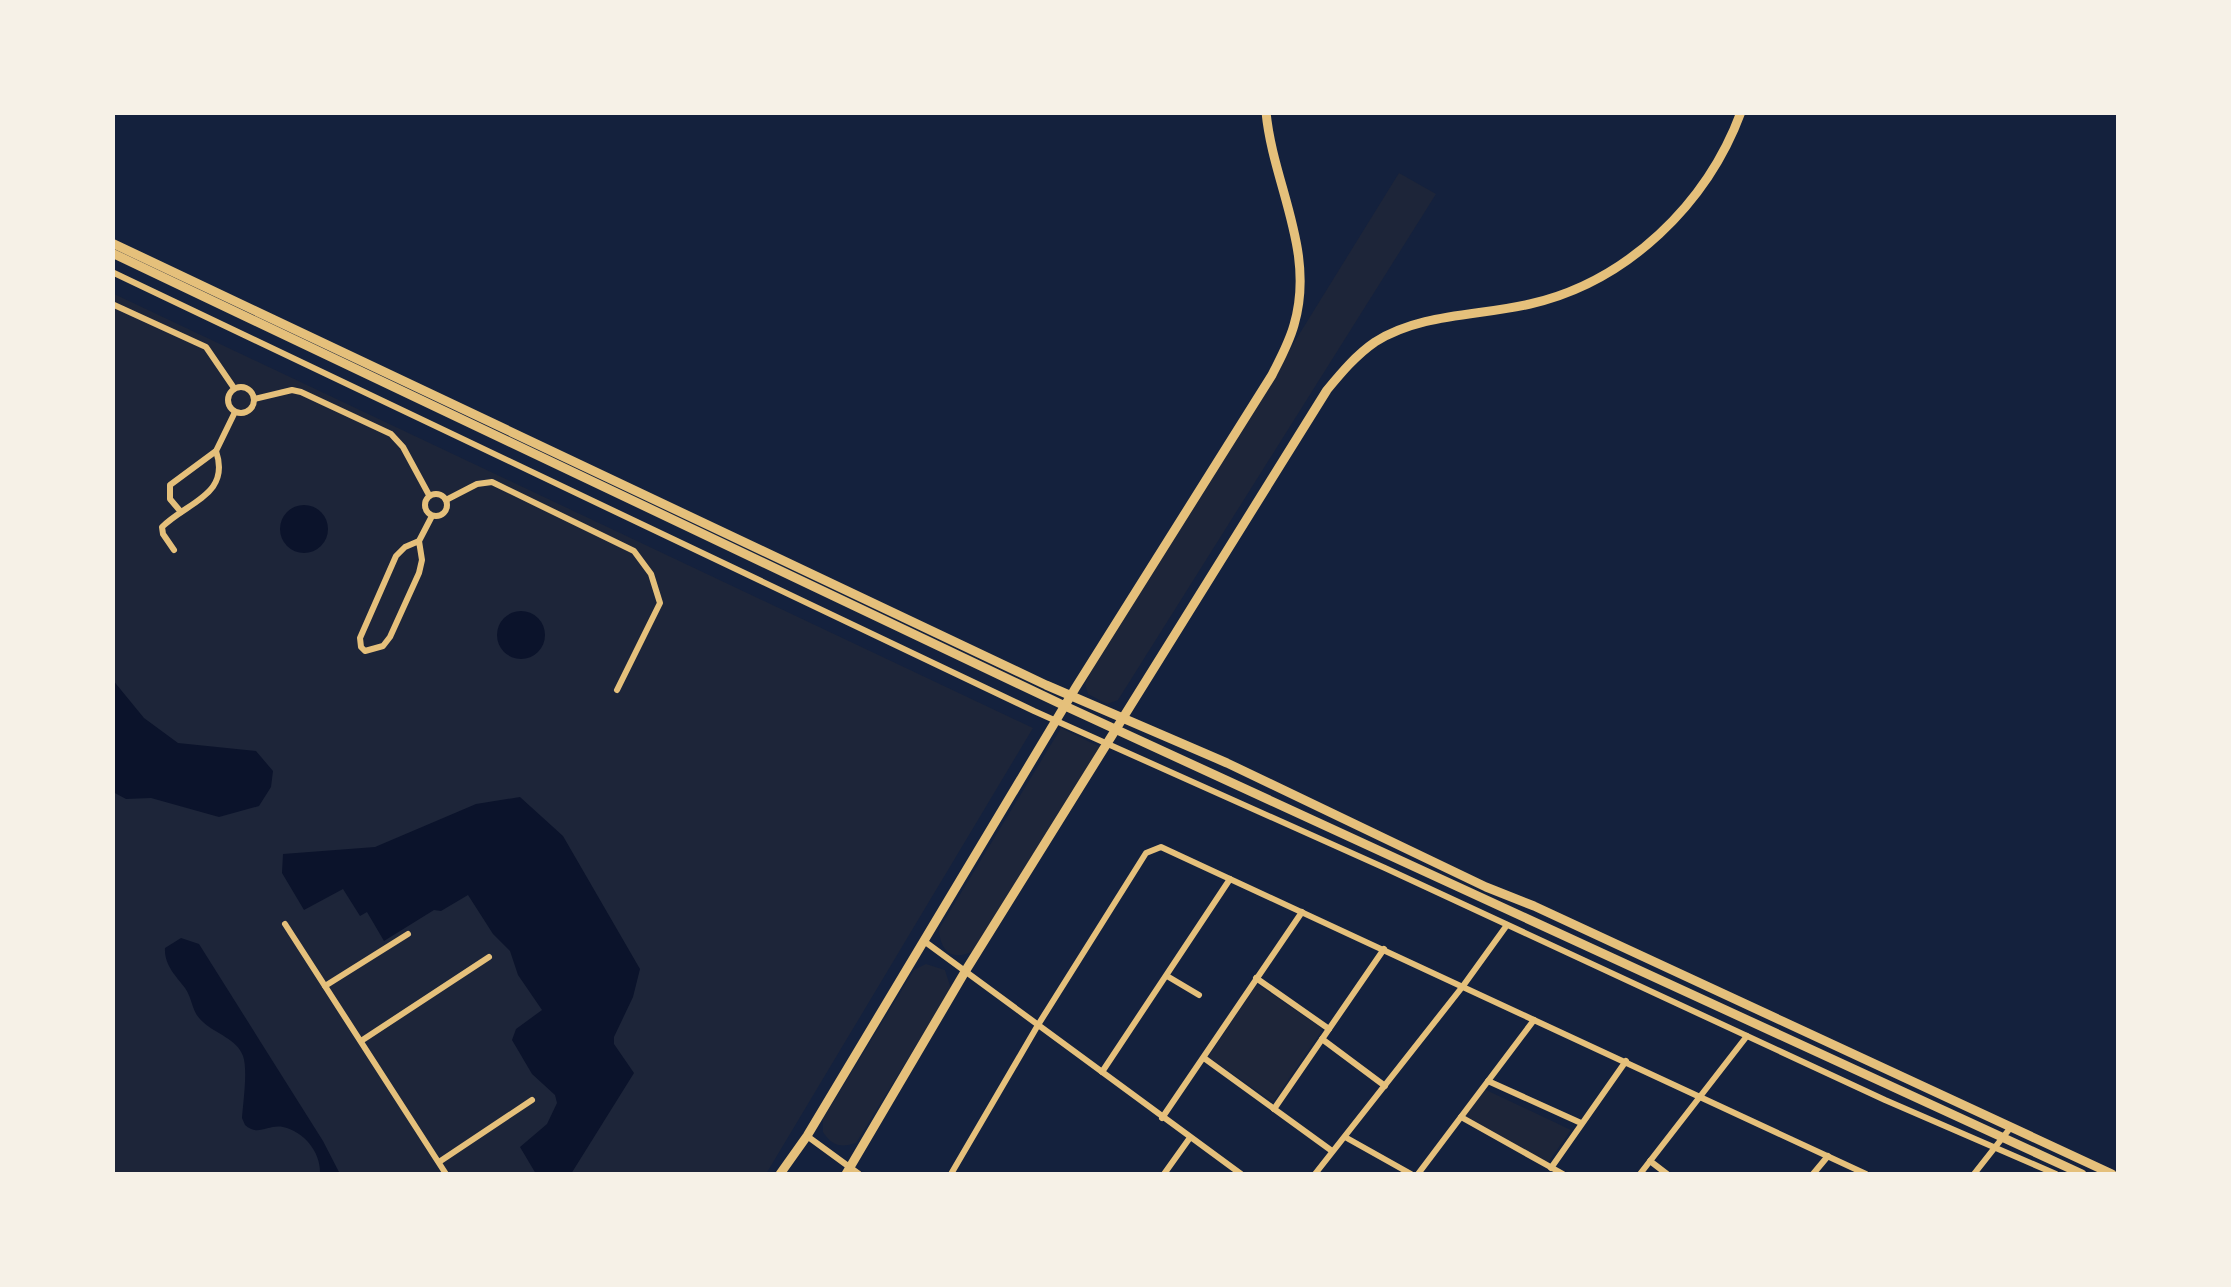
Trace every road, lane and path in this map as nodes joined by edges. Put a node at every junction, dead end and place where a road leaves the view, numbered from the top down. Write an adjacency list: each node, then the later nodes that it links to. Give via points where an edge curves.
1 (1266, 112): 18 (main road, via 1298,238 1295,322 1272,375)
2 (1742, 112): 21 (main road, via 1710,176 1682,213 1628,260 1533,304 1394,332 1350,364 1297,436)
3 (112, 243): 18 (main road)
4 (112, 252): 19 (main road)
5 (112, 272): 20 (street)
6 (112, 304): 7 (street, via 206,346)
7 (234, 388): 8 (street, via 247,388); 9 (street, via 228,400)
8 (254, 399): 9 (street, via 248,410); 11 (street, via 301,392 391,434)
9 (236, 412): 10 (street)
10 (216, 451): 13 (street, via 216,483); 13 (street, via 170,485)
11 (429, 495): 12 (street); 14 (street, via 425,508)
12 (446, 500): 14 (street, via 444,512); 17 (street, via 492,482 634,551 660,603)
13 (181, 512): 16 (street, via 162,529)
14 (432, 516): 15 (street)
15 (419, 541): 15 (street, via 396,556 361,634 363,650 377,649 390,637 421,566)
16 (174, 550)
17 (617, 690)
18 (1071, 696): 19 (main road); 21 (main road)
19 (1065, 706): 20 (main road); 21 (main road)
20 (1056, 721): 22 (street); 28 (main road)
21 (1119, 724): 22 (main road); 54 (main road, via 1226,762); 58 (main road)
22 (1108, 743): 26 (street); 31 (main road)
23 (1230, 880): 24 (street); 32 (street); 38 (street, via 1153,848)
24 (1302, 912): 29 (street); 33 (street)
25 (285, 924): 34 (street)
26 (1507, 925): 35 (street); 40 (street)
27 (408, 934): 34 (street)
28 (923, 940): 31 (street); 55 (main road)
29 (1384, 949): 35 (street); 39 (street)
30 (489, 957): 42 (street)
31 (966, 970): 38 (street); 64 (main road)
32 (1167, 976): 36 (street); 45 (street)
33 (1256, 978): 39 (street); 43 (street)
34 (325, 986): 42 (street)
35 (1463, 986): 37 (street); 47 (street)
36 (1200, 995)
37 (1534, 1019): 44 (street); 46 (street)
38 (1038, 1026): 45 (street); 68 (street)
39 (1329, 1029): 41 (street)
40 (1747, 1036): 48 (street); 58 (street, via 1885,1100)
41 (1322, 1039): 47 (street); 50 (street)
42 (361, 1041): 62 (street)
43 (1204, 1058): 50 (street); 52 (street)
44 (1626, 1061): 48 (street); 53 (street)
45 (1102, 1072): 52 (street)
46 (1488, 1081): 51 (street); 53 (street)
47 (1385, 1086): 56 (street)
48 (1703, 1097): 60 (street); 61 (street)
49 (532, 1100): 62 (street)
50 (1274, 1108): 59 (street)
51 (1461, 1117): 63 (street); 72 (street)
52 (1162, 1118): 57 (street)
53 (1582, 1122): 63 (street)
54 (2010, 1128): 58 (street); 81 (main road)
55 (807, 1136): 64 (street); 67 (main road)
56 (1345, 1137): 59 (street); 72 (street)
57 (1190, 1139): 69 (street); 70 (street)
58 (2000, 1142): 65 (main road); 78 (street); 79 (street)
59 (1332, 1151): 71 (street)
60 (1828, 1156): 76 (street); 77 (street)
61 (1650, 1161): 74 (street); 75 (street)
62 (439, 1162): 66 (street)
63 (1550, 1168): 73 (street)
64 (852, 1172)
65 (2069, 1172): 80 (main road)
66 (446, 1174)
67 (780, 1174)
68 (952, 1174)
69 (1164, 1174)
70 (1241, 1174)
71 (1315, 1174)
72 (1414, 1174)
73 (1563, 1174)
74 (1640, 1174)
75 (1667, 1174)
76 (1813, 1174)
77 (1864, 1174)
78 (1974, 1174)
79 (2056, 1174)
80 (2082, 1174)
81 (2112, 1174)

